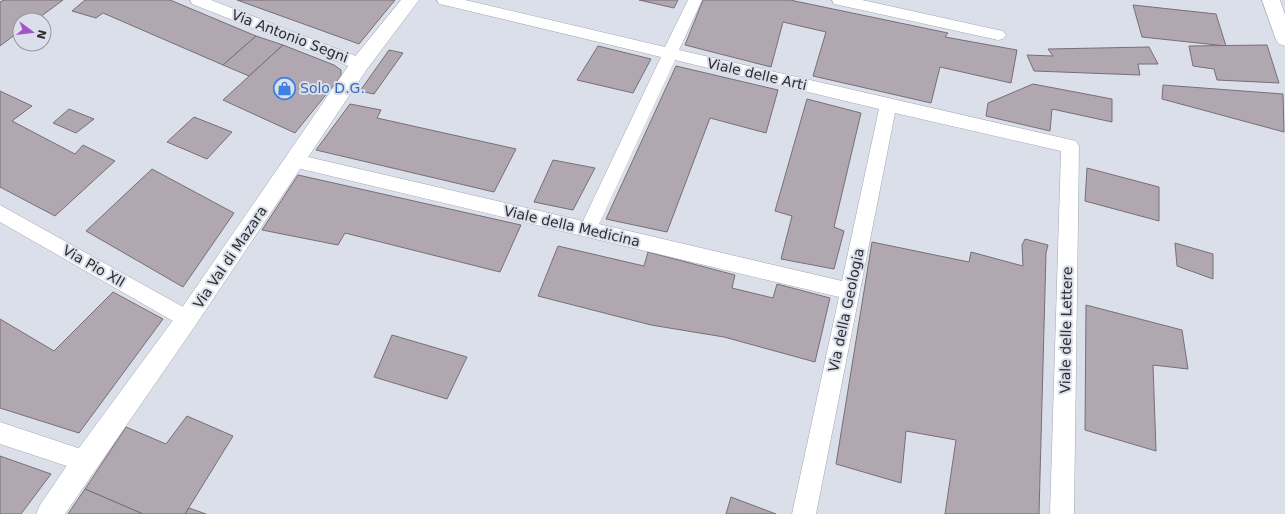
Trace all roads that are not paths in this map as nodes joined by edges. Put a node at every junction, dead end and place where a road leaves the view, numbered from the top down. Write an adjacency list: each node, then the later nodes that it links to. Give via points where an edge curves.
1 (197, 0): 10 (street, Via Antonio Segni)
2 (410, 0): 10 (street, Via Val di Mazara)
3 (444, 0): 9 (street, Viale delle Arti)
4 (695, 0): 9 (street)
5 (839, 0): 7 (street)
6 (1271, 0): 8 (street)
7 (998, 35)
8 (1285, 40)
9 (671, 54): 11 (street, Viale delle Arti); 15 (street)
10 (360, 64): 13 (street, Via Val di Mazara)
11 (888, 105): 12 (street, Viale delle Arti); 16 (street, Via della Geologia)
12 (1070, 146): 22 (street, Viale delle Lettere)
13 (295, 161): 15 (street, Viale della Medicina); 17 (street, Via Val di Mazara)
14 (0, 213): 17 (street, Via Pio XII)
15 (588, 229): 16 (street, Viale della Medicina)
16 (850, 291): 21 (street, Via della Geologia)
17 (187, 319): 19 (street, Via Val di Mazara)
18 (0, 433): 19 (street)
19 (85, 461): 20 (street, Via Val di Mazara)
20 (49, 514)
21 (804, 514)
22 (1062, 514)

